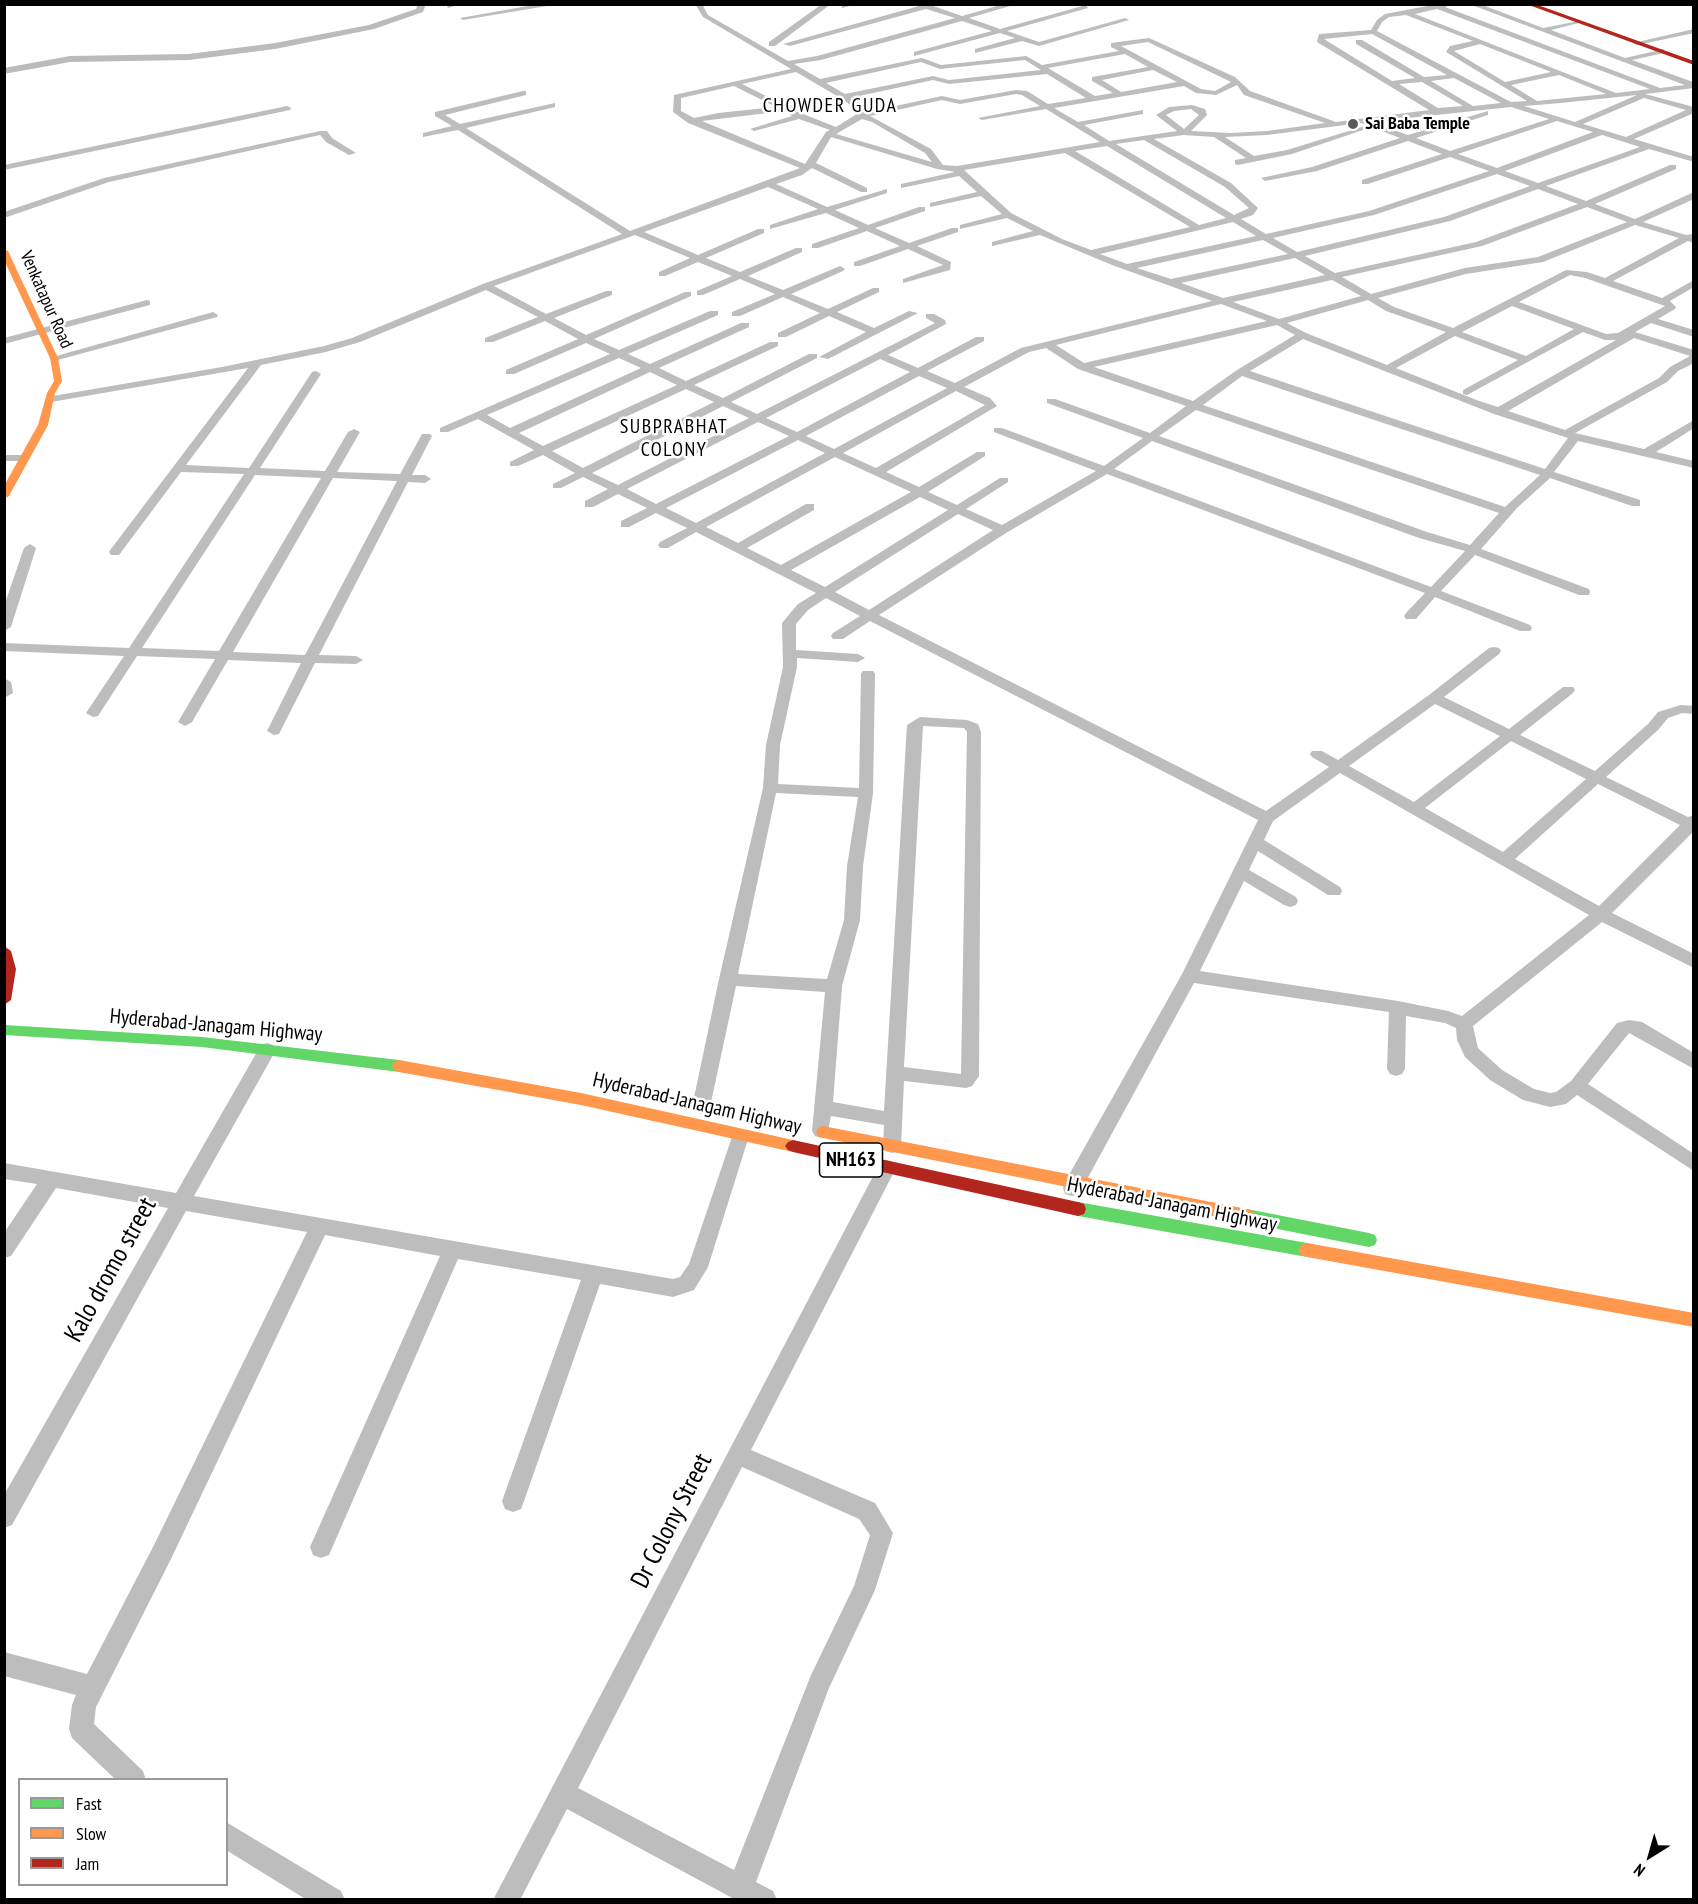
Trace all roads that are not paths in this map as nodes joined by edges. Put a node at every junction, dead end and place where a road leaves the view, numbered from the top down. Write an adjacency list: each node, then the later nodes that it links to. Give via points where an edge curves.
1 (458, 4): 12 (street)
2 (556, 4): 19 (street)
3 (712, 4): 13 (street)
4 (828, 4): 40 (street)
5 (854, 4): 15 (street)
6 (934, 4): 14 (street)
7 (1014, 4): 20 (street)
8 (1451, 4): 17 (street)
9 (1472, 4): 26 (street)
10 (1528, 4): 22 (main road)
11 (1391, 5): 18 (street)
12 (448, 6)
13 (698, 6): 40 (street, via 705,16)
14 (923, 6): 20 (street); 39 (street)
15 (844, 7)
16 (1086, 7): 28 (street)
17 (1438, 7): 18 (street); 32 (street)
18 (1407, 13): 30 (street, via 1387,15); 37 (street)
19 (463, 18)
20 (964, 19): 28 (street); 45 (street)
21 (1125, 20): 23 (street)
22 (1577, 22): 26 (street); 38 (main road)
23 (1108, 25): 25 (street); 33 (street, via 1043,44)
24 (1661, 28): 31 (street)
25 (1119, 29)
26 (1543, 30): 32 (street); 44 (street)
27 (1694, 31): 31 (street)
28 (1000, 32): 33 (street); 43 (street)
29 (1130, 32): 34 (street)
30 (1373, 32): 54 (street); 64 (street, via 1319,38)
31 (1677, 34): 35 (street); 38 (street)
32 (1511, 36): 37 (street); 48 (street)
33 (1021, 39): 46 (street, via 977,53)
34 (1149, 40): 42 (street, via 1114,45); 56 (street)
35 (1694, 40)
36 (1359, 42): 60 (street)
37 (1479, 42): 52 (street, via 1450,52); 53 (street)
38 (1637, 43): 41 (main road)
39 (787, 44)
40 (765, 51): 45 (street)
41 (1661, 51): 44 (street); 47 (main road)
42 (1125, 52): 49 (street); 50 (street)
43 (917, 54)
44 (1624, 60): 48 (street); 67 (street)
45 (786, 63): 51 (street)
46 (987, 63): 50 (street, via 1026,58); 61 (street, via 940,67 922,60)
47 (1694, 63)
48 (1594, 66): 53 (street); 68 (street)
49 (1153, 68): 65 (street); 75 (street, via 1095,79)
50 (1044, 69): 77 (street, via 949,82 933,78); 78 (street)
51 (795, 70): 61 (street); 63 (street)
52 (1484, 72): 54 (street); 58 (street); 66 (street)
53 (1558, 72): 58 (street); 74 (street)
54 (1454, 76): 60 (street); 82 (street)
55 (898, 77): 69 (street)
56 (1225, 77): 57 (street); 62 (street)
57 (1215, 78)
58 (1528, 78): 66 (street)
59 (1204, 80): 65 (street)
60 (1421, 80): 64 (street); 85 (street)
61 (818, 82): 69 (street)
62 (1237, 82): 71 (street); 72 (street)
63 (735, 83): 87 (street); 96 (street, via 677,97 677,112)
64 (1391, 83): 89 (street)
65 (1183, 84): 71 (street); 75 (street)
66 (1506, 84): 80 (street)
67 (1694, 85): 68 (street)
68 (1660, 90): 73 (street)
69 (835, 91): 77 (street)
70 (523, 93): 102 (street, via 438,113)
71 (1216, 93): 72 (street); 84 (street)
72 (1247, 93): 99 (street)
73 (1634, 93): 74 (street); 76 (street)
74 (1616, 94): 80 (street)
75 (1121, 95): 78 (street)
76 (1644, 96): 88 (street); 100 (street)
77 (844, 97): 87 (street); 92 (street, via 861,108)
78 (1094, 99): 83 (street)
79 (713, 102): 91 (street)
80 (1535, 103): 82 (street)
81 (552, 105): 102 (street)
82 (1510, 105): 85 (street); 95 (street); 110 (street)
83 (1048, 106): 92 (street, via 1018,92 960,102 942,98); 94 (street); 98 (street)
84 (1192, 107): 104 (street, via 1203,115); 104 (street, via 1160,115)
85 (1470, 107): 89 (street)
86 (287, 108): 125 (street)
87 (785, 109): 91 (street); 93 (street)
88 (1694, 110): 111 (street)
89 (1437, 111): 97 (street)
90 (1140, 112): 98 (street)
91 (732, 115): 96 (street)
92 (862, 115): 103 (street); 123 (street, via 928,151)
93 (799, 116): 103 (street); 108 (street)
94 (982, 118)
95 (1556, 119): 100 (street); 117 (street)
96 (691, 121): 108 (street)
97 (1362, 122): 99 (street); 101 (street)
98 (1078, 124): 112 (street)
99 (1334, 124): 106 (street, via 1248,135)
100 (1574, 125): 105 (street)
101 (1372, 126): 110 (street); 119 (street)
102 (459, 127): 107 (street); 152 (street)
103 (832, 132): 122 (street); 123 (street)
104 (1184, 133): 106 (street); 109 (street)
105 (1599, 133): 111 (street); 127 (street)
106 (1215, 134): 119 (street)
107 (426, 135)
108 (729, 137): 122 (street)
109 (1145, 137): 112 (street); 145 (street, via 1228,185 1254,208)
110 (1406, 138): 117 (street); 128 (street, via 1314,169)
111 (1625, 140): 113 (street)
112 (1107, 143): 115 (street); 145 (street)
113 (1647, 147): 118 (street); 132 (street)
114 (1691, 147): 118 (street)
115 (1066, 150): 126 (street); 149 (street)
116 (352, 153): 143 (street, via 320,134 107,180)
117 (1449, 155): 127 (street); 129 (street)
118 (1676, 155): 120 (street)
119 (1253, 159): 121 (street)
120 (1694, 160)
121 (1238, 162)
122 (809, 166): 130 (street); 134 (street)
123 (940, 167): 126 (street)
124 (1673, 167): 139 (street)
125 (4, 168)
126 (959, 171): 131 (street); 136 (street)
127 (1497, 171): 132 (street); 153 (street, via 1371,213)
128 (1265, 178)
129 (1365, 182)
130 (769, 184): 133 (street); 138 (street)
131 (904, 186)
132 (1540, 186): 139 (street); 161 (street, via 1447,219)
133 (781, 190): 138 (street, via 731,207); 142 (street)
134 (864, 190)
135 (884, 191): 142 (street)
136 (982, 193): 140 (street); 144 (street)
137 (1694, 195): 146 (street)
138 (715, 203): 152 (street)
139 (1587, 204): 146 (street); 168 (street, via 1479,244)
140 (933, 205)
141 (922, 208): 148 (street)
142 (823, 210): 147 (street); 148 (street)
143 (4, 215)
144 (1008, 215): 151 (street); 157 (street)
145 (1234, 219): 149 (street); 153 (street)
146 (1635, 222): 154 (street); 180 (street, via 1540,260 1465,271)
147 (773, 227)
148 (864, 228): 156 (street); 157 (street)
149 (1198, 228): 160 (street)
150 (761, 231): 162 (street)
151 (1041, 232): 155 (street); 160 (street)
152 (634, 234): 162 (street); 174 (street)
153 (1265, 237): 161 (street); 164 (street)
154 (1691, 238): 170 (street)
155 (995, 244)
156 (815, 246)
157 (909, 246): 163 (street); 171 (street, via 949,267)
158 (800, 249): 167 (street)
159 (4, 250): 198 (main road, Venkatapur Road)
160 (1092, 253): 164 (street)
161 (1298, 255): 168 (street); 172 (street)
162 (699, 257): 166 (street); 167 (street)
163 (857, 264)
164 (1126, 267): 172 (street)
165 (840, 269): 178 (street)
166 (662, 274)
167 (741, 275): 177 (street); 178 (street)
168 (1336, 276): 180 (street); 182 (street)
169 (4, 277): 198 (main road)
170 (1609, 279)
171 (906, 281)
172 (1170, 282): 182 (street)
173 (1694, 283): 181 (street)
174 (486, 286): 191 (street); 213 (street, via 356,340)
175 (876, 290): 185 (street)
176 (609, 293): 191 (street)
177 (700, 293)
178 (785, 293): 185 (street); 188 (street)
179 (688, 294): 202 (street)
180 (1371, 296): 193 (street); 197 (street, via 1390,309)
181 (1666, 299)
182 (1222, 301): 193 (street); 207 (street)
183 (1512, 302): 183 (street, via 1605,337 1621,336 1671,307 1578,272 1560,276); 197 (street)
184 (147, 303): 198 (street)
185 (830, 312): 196 (street); 200 (street)
186 (913, 313): 196 (street)
187 (714, 314): 208 (street)
188 (736, 314)
189 (213, 315): 211 (street)
190 (930, 316): 209 (street, via 941,324)
191 (545, 318): 202 (street); 204 (street)
192 (1656, 321): 199 (street)
193 (1278, 322): 201 (street); 214 (street)
194 (746, 325): 215 (street)
195 (1580, 330): 212 (street)
196 (875, 332): 226 (street)
197 (1454, 332): 212 (street); 216 (street)
198 (37, 334): 205 (street); 211 (main road, Venkatapur Road); 224 (main road, via 45,384)
199 (1694, 334)
200 (782, 335)
201 (1302, 335): 216 (street); 219 (street)
202 (586, 339): 208 (street); 218 (street)
203 (980, 339): 217 (street)
204 (489, 340)
205 (4, 342)
206 (774, 344): 221 (street)
207 (1047, 344): 214 (street); 222 (street, via 1022,352)
208 (618, 354): 215 (street); 229 (street)
209 (881, 356): 217 (street); 230 (street)
210 (1694, 356): 228 (street, via 1632,335); 237 (street, via 1663,380)
211 (54, 358): 224 (main road, Venkatapur Road, via 58,381)
212 (1525, 360): 223 (street)
213 (257, 363): 224 (street); 250 (street)
214 (1082, 367): 227 (street)
215 (651, 368): 221 (street); 236 (street)
216 (1388, 368): 228 (street)
217 (918, 371): 222 (street); 239 (street)
218 (510, 372)
219 (1241, 372): 227 (street); 255 (street)
220 (316, 374): 252 (street)
221 (684, 384): 226 (street); 241 (street)
222 (956, 387): 242 (street); 254 (street, via 992,406)
223 (1467, 392)
224 (51, 396): 247 (main road, Venkatapur Road, via 43,425)
225 (1051, 401): 240 (street)
226 (722, 402): 230 (street); 253 (street)
227 (1195, 405): 240 (street); 269 (street)
228 (1498, 412): 232 (street)
229 (478, 415): 233 (street); 236 (street)
230 (760, 418): 239 (street); 261 (street)
231 (1694, 423): 243 (street)
232 (1544, 428): 237 (street); 245 (street)
233 (444, 430)
234 (999, 430): 251 (street)
235 (354, 432): 256 (street)
236 (508, 433): 241 (street)
237 (1570, 435): 243 (street); 245 (street)
238 (426, 436): 257 (street)
239 (798, 436): 242 (street); 267 (street)
240 (1151, 437): 251 (street); 276 (street)
241 (543, 451): 248 (street); 253 (street)
242 (837, 453): 254 (street); 271 (street)
243 (1646, 453): 249 (street)
244 (981, 454): 262 (street)
245 (1562, 454): 255 (street)
246 (4, 458): 247 (street)
247 (24, 458): 263 (main road, Venkatapur Road)
248 (514, 464)
249 (1694, 465)
250 (178, 468): 252 (street); 277 (street)
251 (1106, 470): 272 (street); 279 (street)
252 (254, 471): 256 (street); 289 (street)
253 (584, 472): 260 (street); 261 (street)
254 (878, 472): 262 (street)
255 (1547, 473): 264 (street); 269 (street)
256 (330, 474): 257 (street); 291 (street)
257 (405, 478): 258 (street); 293 (street)
258 (425, 479)
259 (1004, 480): 268 (street)
260 (557, 486)
261 (617, 489): 265 (street); 267 (street)
262 (921, 492): 268 (street); 278 (street)
263 (4, 496)
264 (1636, 503)
265 (589, 504)
266 (810, 507): 275 (street)
267 (656, 508): 270 (street); 271 (street)
268 (956, 509): 272 (street); 281 (street)
269 (1507, 512): 276 (street)
270 (625, 524)
271 (696, 527): 273 (street); 275 (street)
272 (1002, 530): 282 (street)
273 (664, 544)
274 (30, 548): 284 (street)
275 (738, 548): 278 (street)
276 (1473, 550): 279 (street); 280 (street)
277 (115, 552)
278 (781, 570): 281 (street)
279 (1433, 592): 283 (street); 285 (street)
280 (1584, 592)
281 (824, 593): 282 (street); 290 (street, via 803,607 789,623)
282 (871, 615): 286 (street); 309 (street)
283 (1411, 616)
284 (4, 627)
285 (1525, 628)
286 (838, 636)
287 (4, 646): 289 (street)
288 (1494, 651): 297 (street)
289 (134, 652): 291 (street); 299 (street)
290 (790, 654): 292 (street); 306 (street, via 773,746)
291 (225, 656): 293 (street); 300 (street)
292 (858, 658)
293 (310, 659): 294 (street); 301 (street)
294 (357, 660)
295 (868, 674): 307 (street)
296 (1568, 690): 302 (street)
297 (1434, 698): 302 (street); 304 (street)
298 (1694, 710): 305 (street, via 1681,709 1663,715)
299 (93, 713)
300 (185, 722)
301 (274, 731)
302 (1510, 735): 305 (street); 308 (street)
303 (1317, 754): 304 (street)
304 (1339, 768): 308 (street); 309 (street)
305 (1596, 780): 310 (street); 312 (street)
306 (770, 788): 307 (street); 320 (street)
307 (866, 793): 321 (street, via 852,920)
308 (1416, 808): 312 (street)
309 (1267, 818): 311 (street)
310 (1692, 823): 316 (street)
311 (1255, 842): 313 (street); 314 (street)
312 (1505, 859): 316 (street)
313 (1240, 872): 315 (street); 319 (street)
314 (1334, 891)
315 (1290, 901)
316 (1601, 914): 318 (street); 324 (street)
317 (4, 951): 322 (main road, via 9,969)
318 (1694, 962)
319 (1189, 976): 323 (street); 341 (street)
320 (728, 979): 321 (street); 331 (street)
321 (834, 986): 332 (street)
322 (4, 1000)
323 (1398, 1006): 324 (street); 328 (street)
324 (1464, 1024): 330 (street, via 1471,1052 1512,1087 1550,1100 1560,1099)
325 (4, 1030): 326 (main road, Hyderabad-Janagam Highway / NH163, via 202,1042)
326 (267, 1050): 335 (main road, Hyderabad-Janagam Highway / NH163, via 386,1064 581,1099); 342 (street, Kalo dromo street)
327 (1694, 1062): 330 (street, via 1629,1026 1623,1028)
328 (1396, 1069)
329 (895, 1073): 329 (street, via 914,725 920,721 968,724 974,732 970,1076 966,1081 954,1081); 333 (street)
330 (1576, 1086): 337 (street)
331 (701, 1107)
332 (823, 1107): 333 (street); 334 (street)
333 (893, 1120): 336 (street)
334 (815, 1130): 336 (main road, Hyderabad-Janagam Highway / NH163)
335 (740, 1136): 338 (main road, Hyderabad-Janagam Highway / NH163); 348 (street, via 698,1267 687,1284 673,1288)
336 (892, 1146): 341 (main road, Hyderabad-Janagam Highway / NH163)
337 (1694, 1164)
338 (887, 1168): 343 (main road, Hyderabad-Janagam Highway / NH163); 350 (street, Dr Colony Street)
339 (4, 1172): 340 (street)
340 (51, 1179): 342 (street); 347 (street)
341 (1075, 1183): 343 (street); 345 (main road, Hyderabad-Janagam Highway / NH163)
342 (179, 1204): 344 (street); 352 (street, Kalo dromo street)
343 (1063, 1206): 349 (main road, Hyderabad-Janagam Highway / NH163)
344 (320, 1226): 346 (street); 355 (street)
345 (1379, 1242)
346 (453, 1249): 348 (street); 353 (street)
347 (4, 1251)
348 (594, 1273): 351 (street)
349 (1694, 1320)
350 (738, 1455): 357 (street, Dr Colony Street); 359 (street, via 867,1511 882,1533 864,1590 819,1683)
351 (513, 1501)
352 (4, 1517)
353 (321, 1548)
354 (4, 1664): 355 (street)
355 (93, 1687): 356 (street, via 84,1705 81,1729)
356 (133, 1778)
357 (562, 1793): 359 (street); 361 (street, Dr Colony Street)
358 (228, 1836): 360 (street)
359 (741, 1887): 362 (street)
360 (332, 1899)
361 (506, 1899)
362 (764, 1899)

